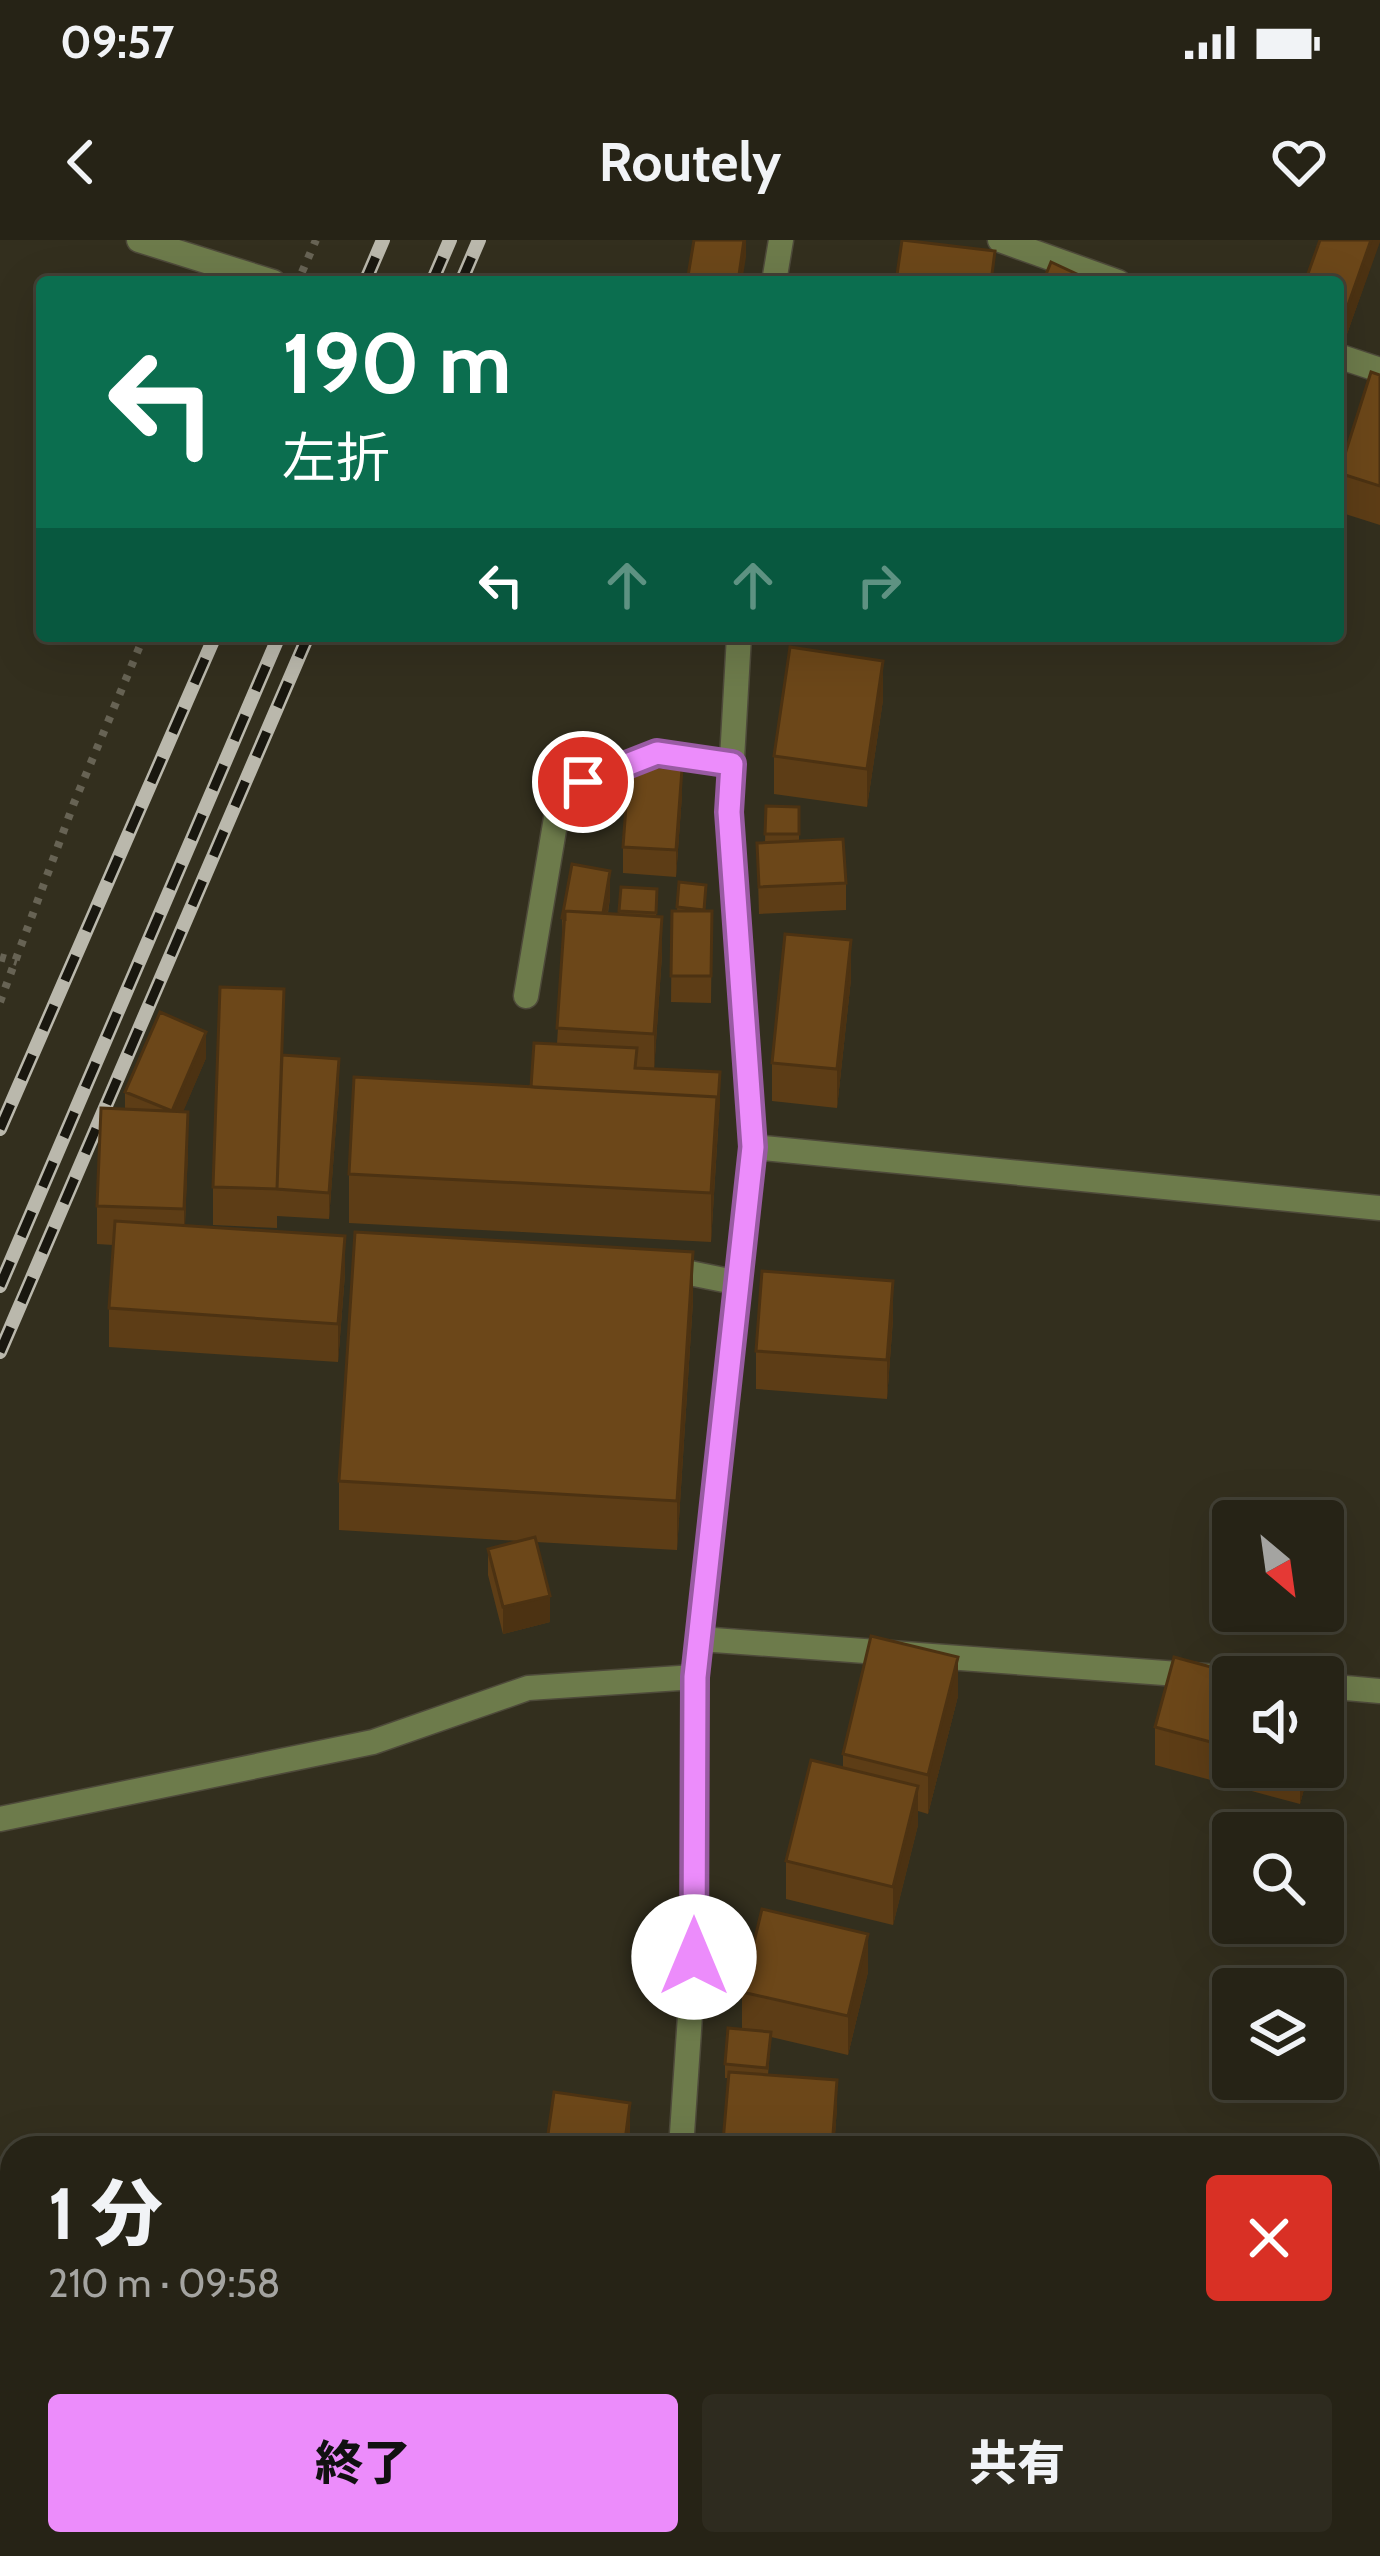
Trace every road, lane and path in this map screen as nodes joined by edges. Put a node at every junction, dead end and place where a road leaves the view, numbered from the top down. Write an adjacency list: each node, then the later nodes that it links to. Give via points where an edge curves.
1 (139, 240): 5 (street)
2 (316, 240): 6 (path)
3 (782, 240): 7 (street)
4 (1000, 240): 8 (street)
5 (253, 276)
6 (301, 276)
7 (775, 276)
8 (1101, 276)
9 (1344, 358): 10 (street)
10 (1380, 370)
11 (141, 642): 15 (path)
12 (739, 642): 13 (street)
13 (732, 764): 16 (street, via 657,753 583,782 556,818); 18 (street)
14 (0, 957): 15 (path)
15 (17, 962): 17 (path)
16 (526, 996)
17 (0, 1002)
18 (753, 1147): 19 (street); 21 (street)
19 (1380, 1208)
20 (629, 1261): 21 (street)
21 (739, 1282): 22 (street)
22 (700, 1639): 23 (street); 24 (street)
23 (1212, 1676)
24 (695, 1677): 27 (street, via 528,1688 373,1742); 28 (street, via 694,1957)
25 (1344, 1688): 26 (street)
26 (1380, 1691)
27 (0, 1819)
28 (682, 2136)

